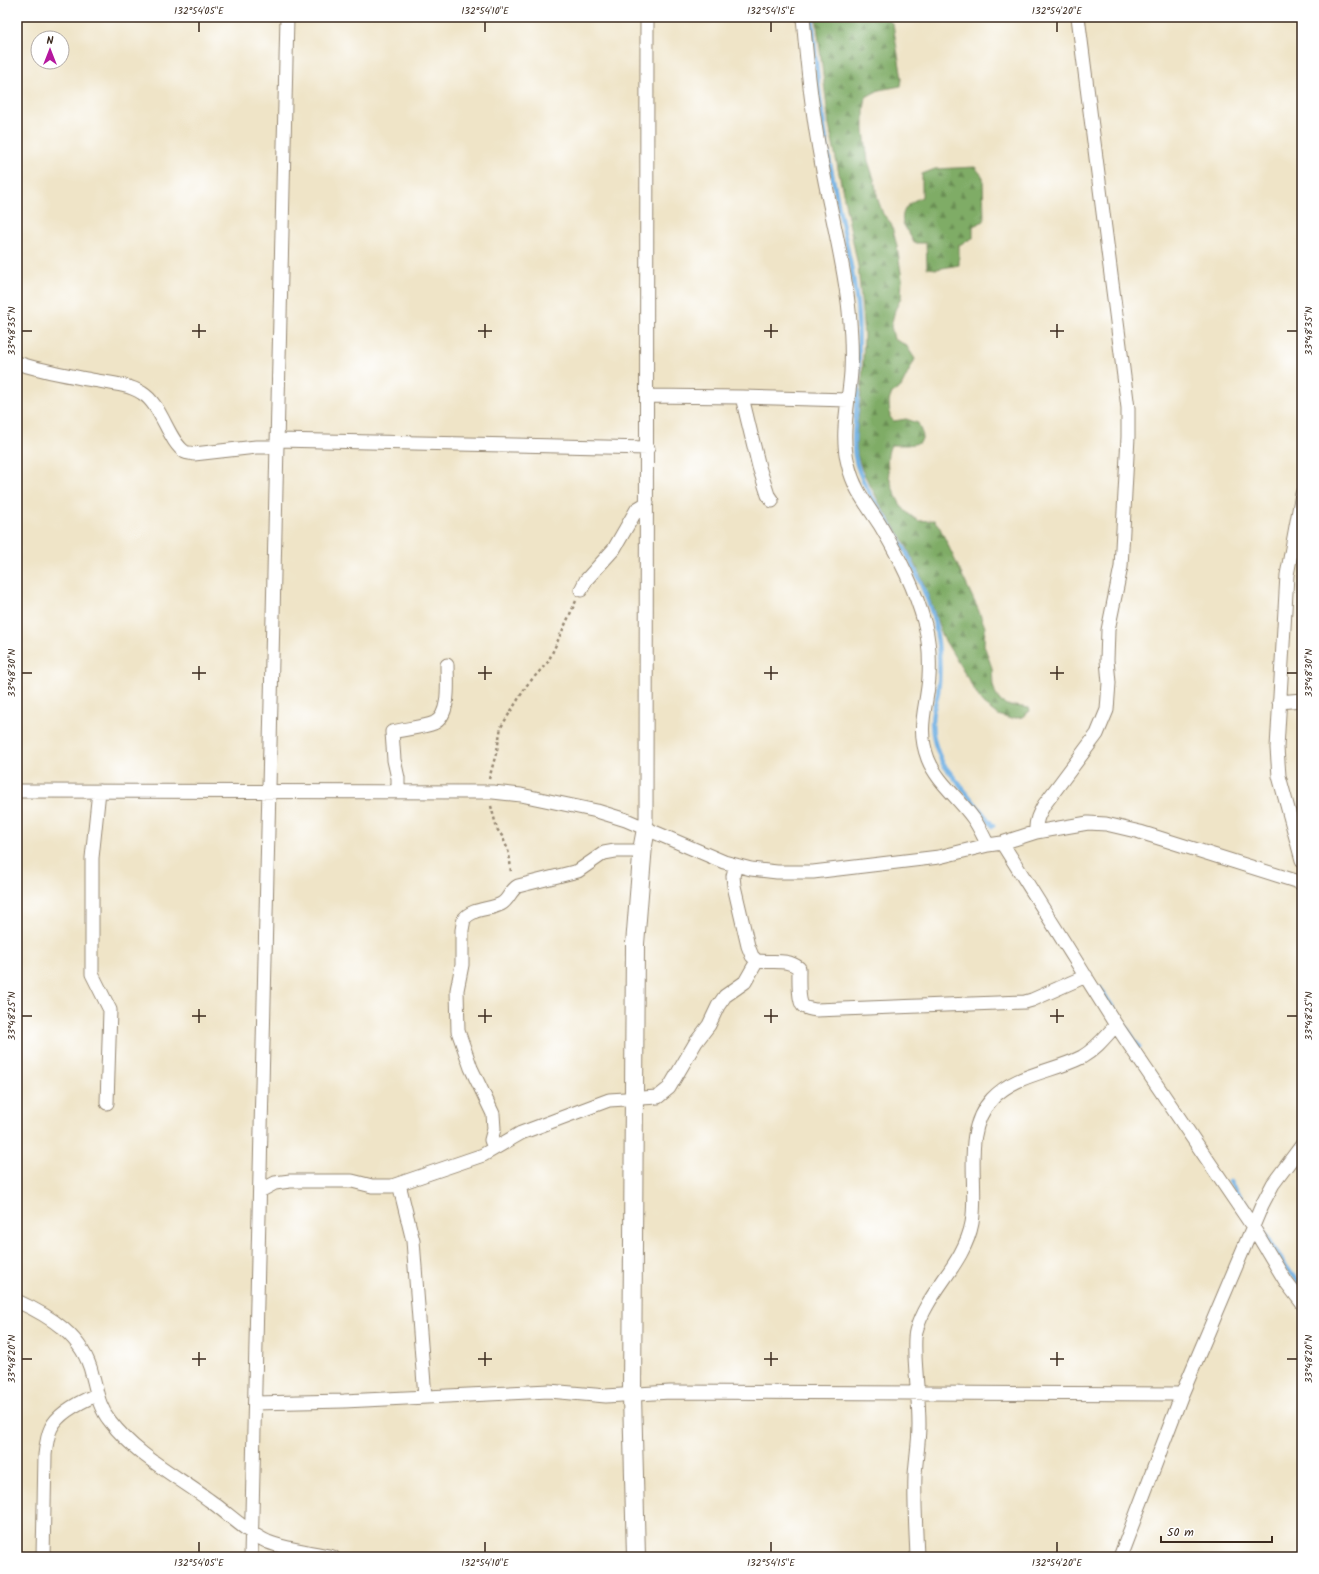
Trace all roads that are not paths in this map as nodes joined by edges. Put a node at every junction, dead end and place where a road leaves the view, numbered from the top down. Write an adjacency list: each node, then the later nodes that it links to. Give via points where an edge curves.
1 (287, 17): 9 (street)
2 (647, 17): 6 (street)
3 (803, 17): 8 (street, via 815,128 846,281 851,344)
4 (1078, 17): 23 (street, via 1128,408 1122,559 1108,630 1107,710 1097,734 1037,817)
5 (17, 364): 9 (street, via 113,384 142,393 151,401 178,446 186,452 194,454)
6 (647, 396): 7 (street); 10 (street)
7 (742, 397): 8 (street); 12 (street, via 759,467)
8 (848, 400): 25 (street, via 845,448 855,487 907,572 928,641 929,676 922,714 925,749 935,773 972,817)
9 (277, 444): 10 (street); 20 (street)
10 (648, 448): 13 (street)
11 (1302, 494): 17 (street, via 1287,575)
12 (772, 501)
13 (647, 503): 14 (street, via 638,509 614,549 586,580); 22 (street)
14 (581, 590)
15 (447, 665): 21 (street, via 447,700 441,718 435,722 392,732)
16 (1302, 700): 17 (street)
17 (1279, 702): 27 (street, via 1279,776)
18 (17, 791): 19 (street)
19 (99, 791): 20 (street); 34 (street, via 92,858 92,974 110,1010)
20 (269, 792): 21 (street); 38 (street)
21 (398, 792): 22 (street, via 489,792 521,795 597,811)
22 (646, 829): 26 (street); 28 (street)
23 (1036, 832): 24 (street); 29 (street, via 1088,823 1106,824 1140,832)
24 (1002, 843): 25 (street); 31 (street)
25 (988, 845): 28 (street, via 939,857 813,872 777,872)
26 (642, 851): 33 (street, via 635,944); 36 (street, via 604,853 578,872 518,886 504,902 472,913 464,919 462,965 457,990 458,1031 471,1068 493,1114 494,1129 491,1140)
27 (1302, 860)
28 (736, 865): 30 (street, via 734,886 748,946)
29 (1302, 884)
30 (757, 961): 31 (street, via 786,962 799,968 800,1001 803,1006 816,1010 1025,1002); 33 (street, via 745,982 725,996 718,1006 709,1025 669,1088 658,1097)
31 (1086, 976): 32 (street)
32 (1116, 1025): 39 (street); 42 (street, via 1096,1047 1083,1056 1011,1083 991,1100 980,1114 974,1145 972,1224 962,1254 928,1302 915,1333)
33 (633, 1098): 36 (street, via 609,1100 521,1133); 45 (street)
34 (107, 1103)
35 (1302, 1145): 39 (street, via 1272,1184)
36 (494, 1148): 37 (street, via 483,1155)
37 (399, 1184): 38 (street, via 383,1186 352,1181 290,1181 275,1183); 46 (street, via 413,1241)
38 (260, 1191): 47 (street)
39 (1253, 1227): 41 (street, via 1286,1282); 43 (street)
40 (17, 1301): 44 (street, via 45,1314 80,1345 89,1361)
41 (1302, 1303)
42 (918, 1393): 43 (street); 45 (street, via 670,1392); 53 (street, via 919,1427 915,1493)
43 (1182, 1394): 54 (street)
44 (96, 1395): 48 (street, via 110,1421 134,1446 210,1500); 49 (street, via 82,1401 57,1419 51,1427 45,1455)
45 (632, 1395): 46 (street, via 549,1392); 52 (street)
46 (425, 1397): 47 (street)
47 (256, 1403): 48 (street)
48 (251, 1534): 50 (street); 51 (street, via 270,1542)
49 (43, 1557)
50 (251, 1557)
51 (333, 1557)
52 (636, 1557)
53 (917, 1557)
54 (1120, 1557)

